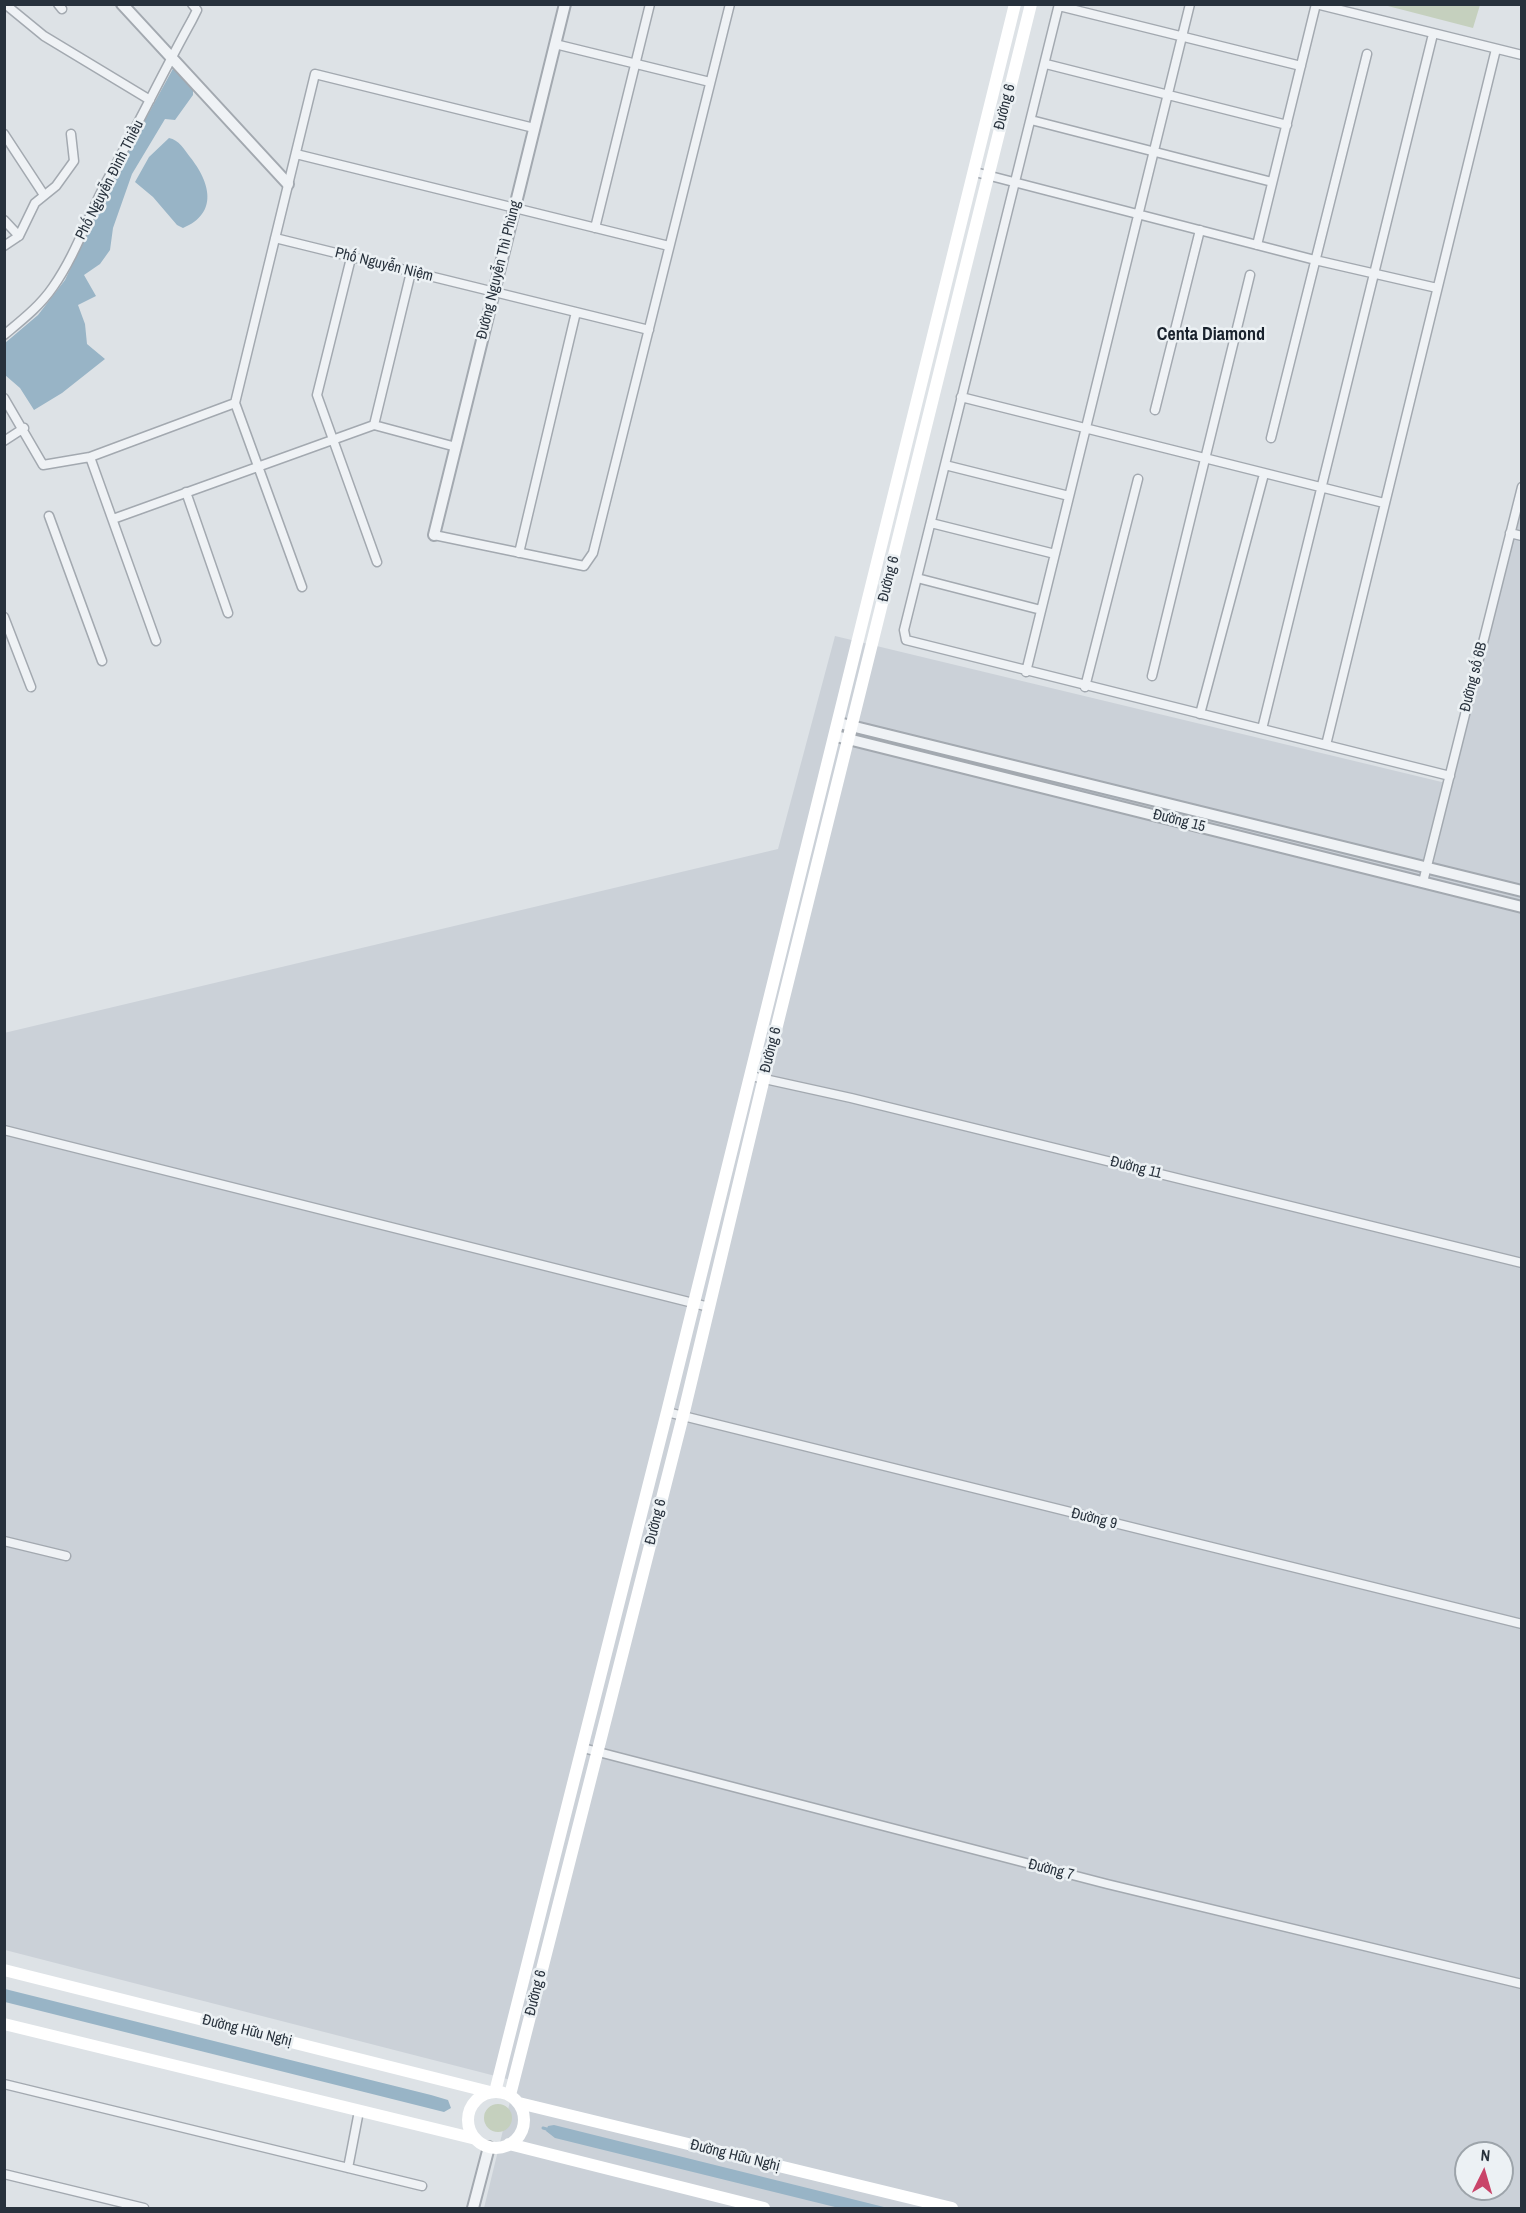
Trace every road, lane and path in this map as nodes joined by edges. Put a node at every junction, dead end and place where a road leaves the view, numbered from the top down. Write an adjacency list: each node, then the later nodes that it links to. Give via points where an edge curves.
1 (4, 4): 24 (street, via 44,36)
2 (122, 4): 18 (street)
3 (566, 4): 14 (street, Đường Nguyễn Thì Phùng)
4 (650, 4): 20 (street)
5 (730, 4): 22 (street)
6 (1016, 4): 32 (main road, Đường 6)
7 (1031, 4): 33 (main road, Đường 6)
8 (1190, 4): 13 (street)
9 (1316, 4): 12 (street); 21 (street)
10 (1059, 5): 13 (street); 19 (street)
11 (194, 7): 18 (street, Phố Nguyễn Đình Thiều)
12 (1433, 34): 15 (street); 51 (street)
13 (1183, 37): 21 (street); 23 (street)
14 (555, 44): 20 (street); 27 (street, Đường Nguyễn Thì Phùng)
15 (1496, 50): 17 (street); 53 (street)
16 (1367, 54): 49 (street)
17 (1521, 55)
18 (172, 56): 24 (street, Phố Nguyễn Đình Thiều); 36 (street)
19 (1046, 64): 23 (street); 25 (street)
20 (635, 65): 22 (street); 41 (street)
21 (1301, 66): 26 (street)
22 (710, 82): 47 (street)
23 (1167, 93): 26 (street); 30 (street)
24 (150, 100): 57 (street, Phố Nguyễn Đình Thiều, via 60,277 38,306)
25 (1031, 120): 30 (street); 34 (street)
26 (1287, 125): 35 (street)
27 (534, 128): 31 (street, via 315,74); 38 (street, Đường Nguyễn Thì Phùng)
28 (4, 134): 37 (street)
29 (71, 134): 37 (street, via 74,161 56,186)
30 (1153, 152): 35 (street); 39 (street)
31 (296, 154): 36 (street); 38 (street)
32 (975, 172): 33 (street); 101 (main road, Đường 6)
33 (988, 176): 34 (street); 102 (main road, Đường 6)
34 (1013, 182): 39 (street); 58 (street)
35 (1272, 182): 45 (street)
36 (288, 184): 44 (street)
37 (44, 195): 43 (street, via 28,212)
38 (515, 208): 41 (street); 54 (street, Đường Nguyễn Thì Phùng)
39 (1138, 213): 42 (street); 64 (street)
40 (4, 220): 43 (street)
41 (595, 228): 47 (street)
42 (1200, 230): 45 (street); 61 (street)
43 (19, 236): 46 (street)
44 (275, 238): 48 (street, Phố Nguyễn Niệm); 60 (street)
45 (1257, 245): 49 (street)
46 (4, 246)
47 (669, 246): 56 (street)
48 (351, 258): 50 (street, Phố Nguyễn Niệm); 66 (street, via 317,395)
49 (1315, 260): 51 (street); 65 (street)
50 (411, 272): 54 (street, Phố Nguyễn Niệm); 62 (street)
51 (1374, 273): 53 (street); 76 (street)
52 (1250, 275): 70 (street)
53 (1437, 288): 79 (street)
54 (494, 291): 55 (street, Phố Nguyễn Niệm); 68 (street, Đường Nguyễn Thì Phùng)
55 (576, 312): 56 (street, Phố Nguyễn Niệm); 86 (street)
56 (649, 330): 86 (street, via 593,553 584,566)
57 (4, 335)
58 (961, 397): 64 (street); 71 (street)
59 (4, 398): 63 (street)
60 (235, 403): 69 (street); 72 (street)
61 (1155, 410)
62 (374, 425): 66 (street); 68 (street)
63 (24, 428): 67 (street); 69 (street, via 43,465)
64 (1085, 429): 70 (street); 78 (street)
65 (1271, 438)
66 (333, 439): 72 (street); 88 (street)
67 (4, 441)
68 (456, 447): 84 (street, Đường Nguyễn Thì Phùng)
69 (90, 457): 81 (street)
70 (1204, 458): 73 (street); 97 (street)
71 (945, 465): 78 (street); 82 (street)
72 (259, 466): 77 (street); 90 (street)
73 (1264, 474): 76 (street); 100 (street)
74 (1138, 479): 99 (street)
75 (1521, 486): 83 (street, Đường số 6B)
76 (1322, 488): 79 (street); 103 (street)
77 (186, 492): 81 (street); 92 (street)
78 (1069, 495): 87 (street)
79 (1384, 503): 106 (street)
80 (49, 516): 95 (street)
81 (113, 519): 94 (street)
82 (931, 523): 87 (street); 89 (street)
83 (1510, 533): 85 (street); 108 (street, Đường số 6B)
84 (434, 536): 86 (street)
85 (1521, 536)
86 (519, 553)
87 (1055, 554): 91 (street)
88 (377, 562)
89 (917, 578): 91 (street); 96 (street, via 904,630 906,640)
90 (302, 587)
91 (1041, 610): 96 (street)
92 (228, 613)
93 (4, 616): 98 (street)
94 (156, 641)
95 (102, 661)
96 (1026, 672): 99 (street)
97 (1152, 676)
98 (31, 687)
99 (1085, 687): 100 (street)
100 (1200, 714): 103 (street)
101 (839, 723): 102 (street, Đường 15); 104 (main road, Đường 6)
102 (853, 726): 105 (main road, Đường 6); 107 (street, Đường 15)
103 (1262, 729): 106 (street)
104 (836, 736): 105 (street, Đường 15); 114 (main road, Đường 6)
105 (850, 739): 109 (street, Đường 15); 115 (main road, Đường 6)
106 (1326, 745): 108 (street)
107 (1047, 776): 109 (street); 110 (street, Đường 15)
108 (1450, 776): 110 (street, Đường số 6B)
109 (1044, 787): 111 (street, Đường 15)
110 (1427, 868): 111 (street, Đường số 6B); 112 (street, Đường 15)
111 (1423, 882): 113 (street, Đường 15)
112 (1521, 891)
113 (1521, 907)
114 (751, 1076): 115 (street, Đường 11); 118 (main road, Đường 6)
115 (764, 1078): 117 (street, Đường 11); 119 (main road, Đường 6)
116 (4, 1130): 118 (street)
117 (1521, 1263)
118 (694, 1303): 119 (street); 120 (main road, Đường 6)
119 (709, 1307): 121 (main road, Đường 6)
120 (667, 1412): 121 (street, Đường 9); 125 (main road, Đường 6)
121 (683, 1416): 124 (street, Đường 9); 126 (main road, Đường 6)
122 (4, 1541): 123 (street)
123 (66, 1556)
124 (1521, 1624)
125 (583, 1748): 126 (street, Đường 7); 131 (main road, Đường 6)
126 (598, 1752): 128 (street, Đường 7, via 1107,1884); 132 (main road, Đường 6)
127 (4, 1970): 131 (main road, Đường Hữu Nghị)
128 (1521, 1984)
129 (5, 2027): 133 (main road)
130 (4, 2084): 137 (street)
131 (493, 2092): 132 (main road); 134 (main road, via 477,2099 469,2111 469,2126)
132 (515, 2099): 135 (main road, via 524,2123); 143 (main road, Đường Hữu Nghị)
133 (359, 2111): 134 (main road); 137 (street)
134 (476, 2139): 136 (main road)
135 (509, 2145): 136 (main road); 142 (main road)
136 (489, 2147): 141 (street)
137 (348, 2168): 139 (street)
138 (4, 2174): 140 (street)
139 (422, 2186)
140 (144, 2208)
141 (474, 2208)
142 (764, 2208)
143 (952, 2208)

